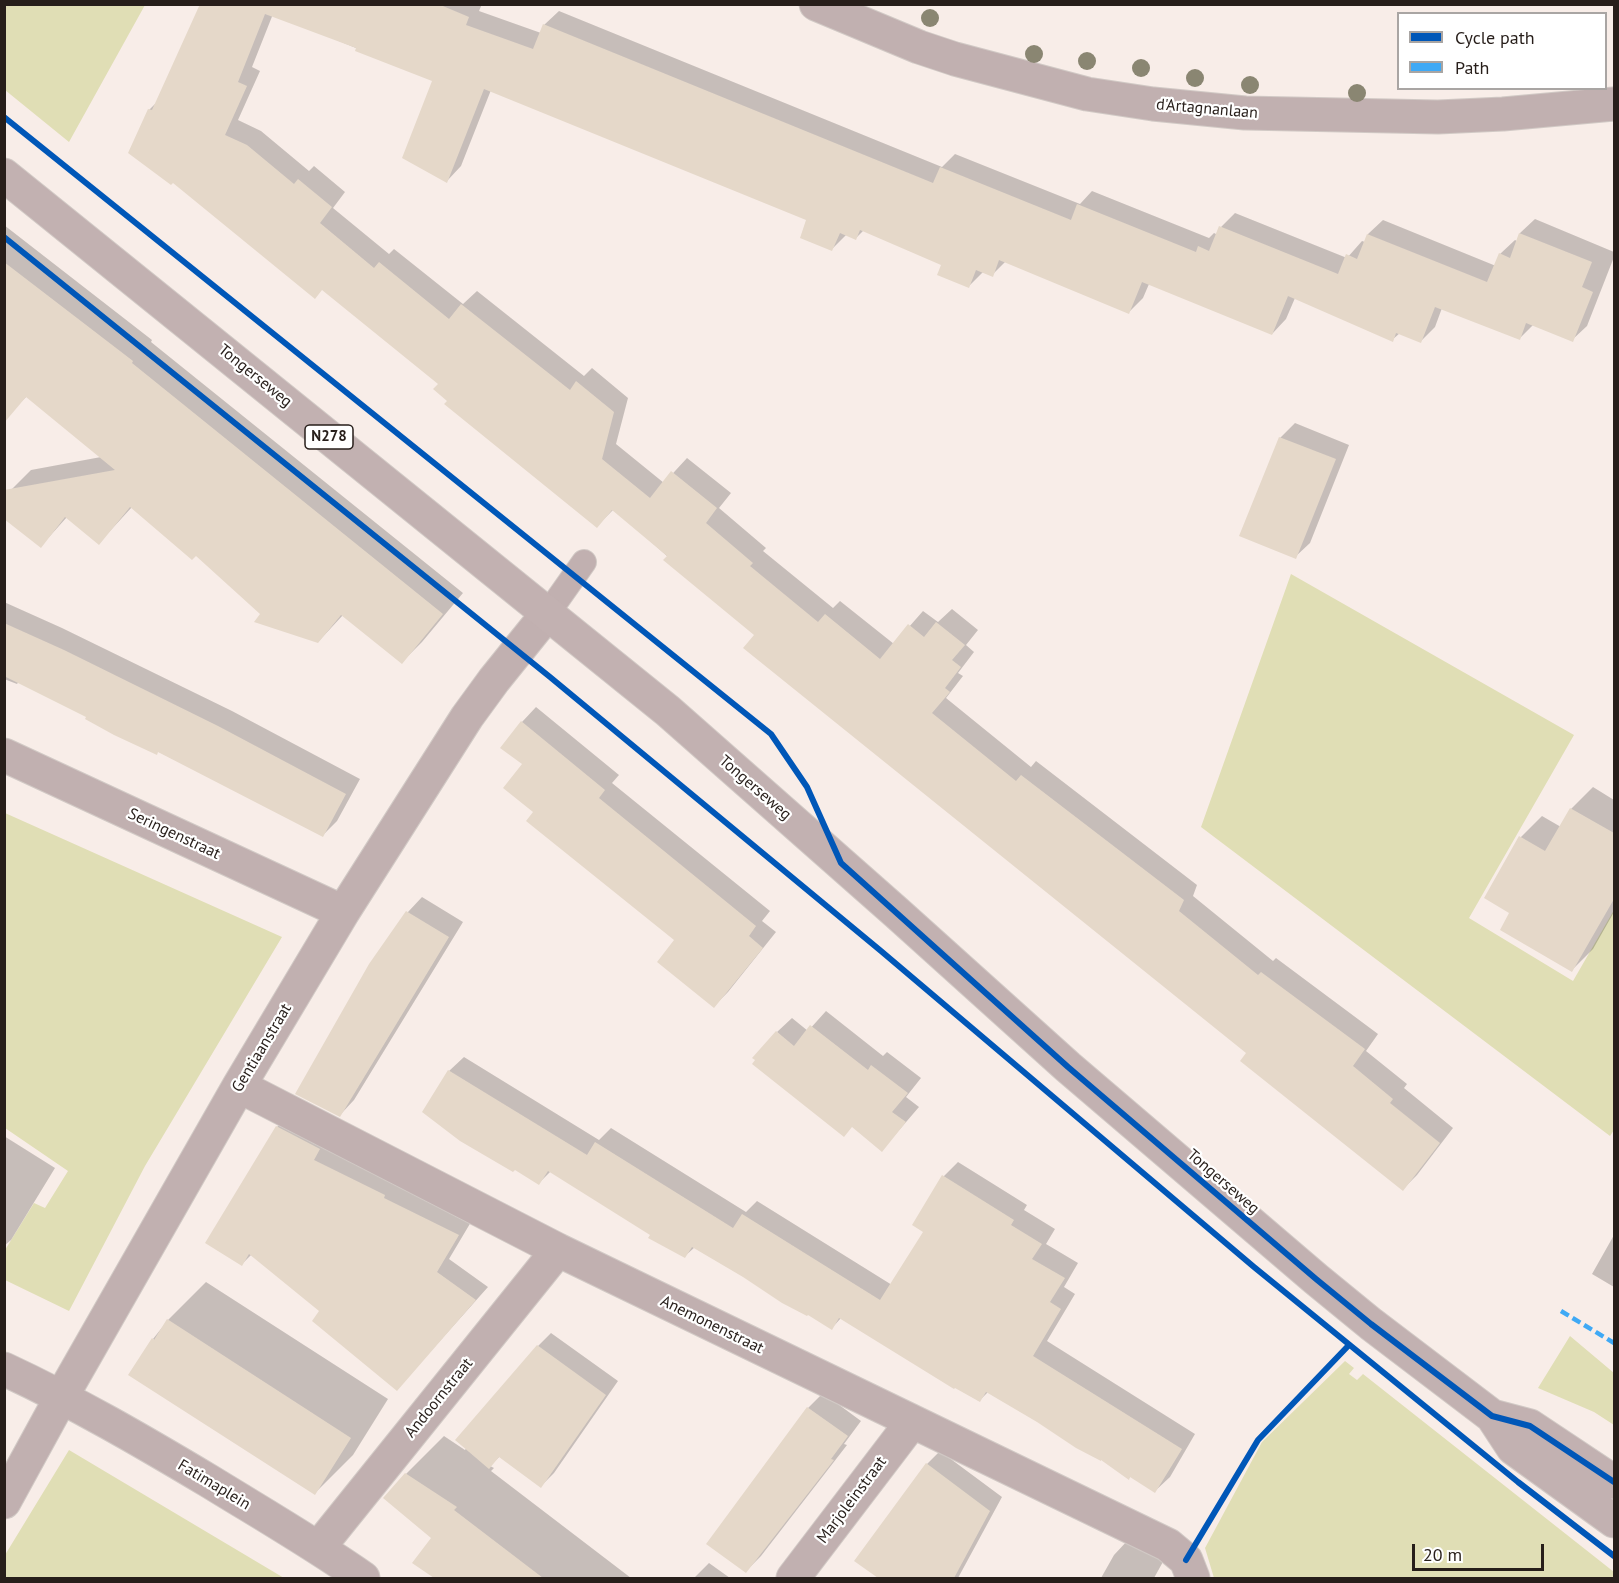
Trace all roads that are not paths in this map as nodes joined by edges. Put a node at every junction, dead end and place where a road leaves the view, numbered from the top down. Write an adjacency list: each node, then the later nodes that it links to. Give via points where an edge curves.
1 (816, 4): 2 (street, d'Artagnanlaan, via 965,62 1087,94 1153,104 1245,113 1438,117)
2 (1614, 104)
3 (4, 175): 5 (main road, Tongerseweg / N278)
4 (584, 562): 5 (lane)
5 (548, 613): 7 (street, Gentiaanstraat, via 467,717); 12 (main road, Tongerseweg / N278, via 668,711 1068,1067 1316,1280)
6 (4, 755): 7 (street, Seringenstraat)
7 (343, 912): 8 (street, Gentiaanstraat)
8 (239, 1086): 9 (street, Anemonenstraat); 11 (street, Gentiaanstraat)
9 (558, 1250): 13 (street, Anemonenstraat); 17 (street, Andoornstraat)
10 (4, 1369): 11 (street, Fatimaplein)
11 (62, 1396): 15 (street, Gentiaanstraat); 17 (street, Fatimaplein)
12 (1492, 1416): 14 (main road, Tongerseweg / N278, via 1530,1426); 16 (main road, Tongerseweg / N278, via 1513,1448)
13 (912, 1422): 18 (street, Anemonenstraat, via 1168,1545); 20 (street, Marjoleinstraat)
14 (1614, 1482)
15 (4, 1502)
16 (1614, 1521)
17 (319, 1547): 19 (street, Fatimaplein)
18 (1190, 1569)
19 (363, 1578)
20 (793, 1578)

